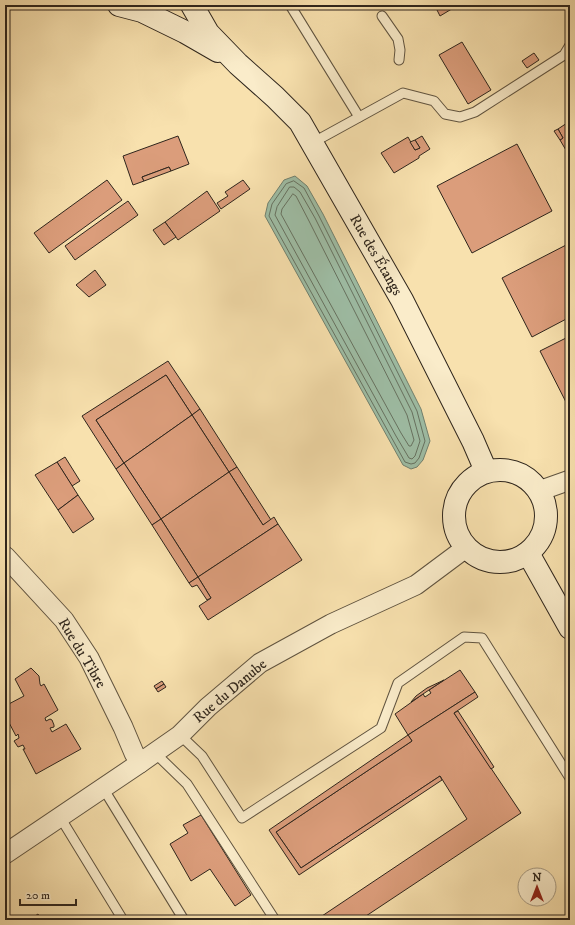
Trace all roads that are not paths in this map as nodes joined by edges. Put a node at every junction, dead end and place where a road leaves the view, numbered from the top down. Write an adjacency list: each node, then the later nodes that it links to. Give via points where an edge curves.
1 (118, 5): 6 (main road, Rue des Étangs, via 142,11)
2 (192, 5): 6 (main road, Rue des Étangs, via 208,33)
3 (290, 5): 8 (lane)
4 (382, 16): 7 (lane, via 398,39)
5 (570, 45): 8 (lane, via 564,55 475,112 460,117 445,114 434,101 403,93)
6 (234, 60): 9 (main road, Rue des Étangs, via 300,122)
7 (399, 60)
8 (359, 117): 9 (lane)
9 (312, 143): 10 (main road, Rue des Étangs, via 402,300)
10 (486, 471): 12 (main road, via 512,471 526,477); 13 (main road, via 469,482 454,508 454,523 459,538)
11 (570, 480): 12 (street)
12 (539, 491): 14 (main road, via 546,504 547,521 542,538)
13 (467, 547): 14 (main road, via 479,558 492,562 519,559); 17 (street, Rue du Danube, via 416,585 331,624 260,663 208,707)
14 (528, 553): 16 (main road)
15 (5, 556): 18 (street, Rue du Tibre, via 64,620 89,658 134,753)
16 (570, 628)
17 (180, 735): 18 (street, Rue du Danube); 19 (lane, via 202,756 242,818 381,728 398,683 464,637 482,638)
18 (147, 758): 20 (street, Rue du Danube); 25 (lane, via 187,784)
19 (570, 778)
20 (103, 788): 21 (street, Rue du Danube); 24 (lane)
21 (60, 817): 22 (street, Rue du Danube); 23 (lane)
22 (5, 854)
23 (123, 920)
24 (184, 920)
25 (275, 920)

